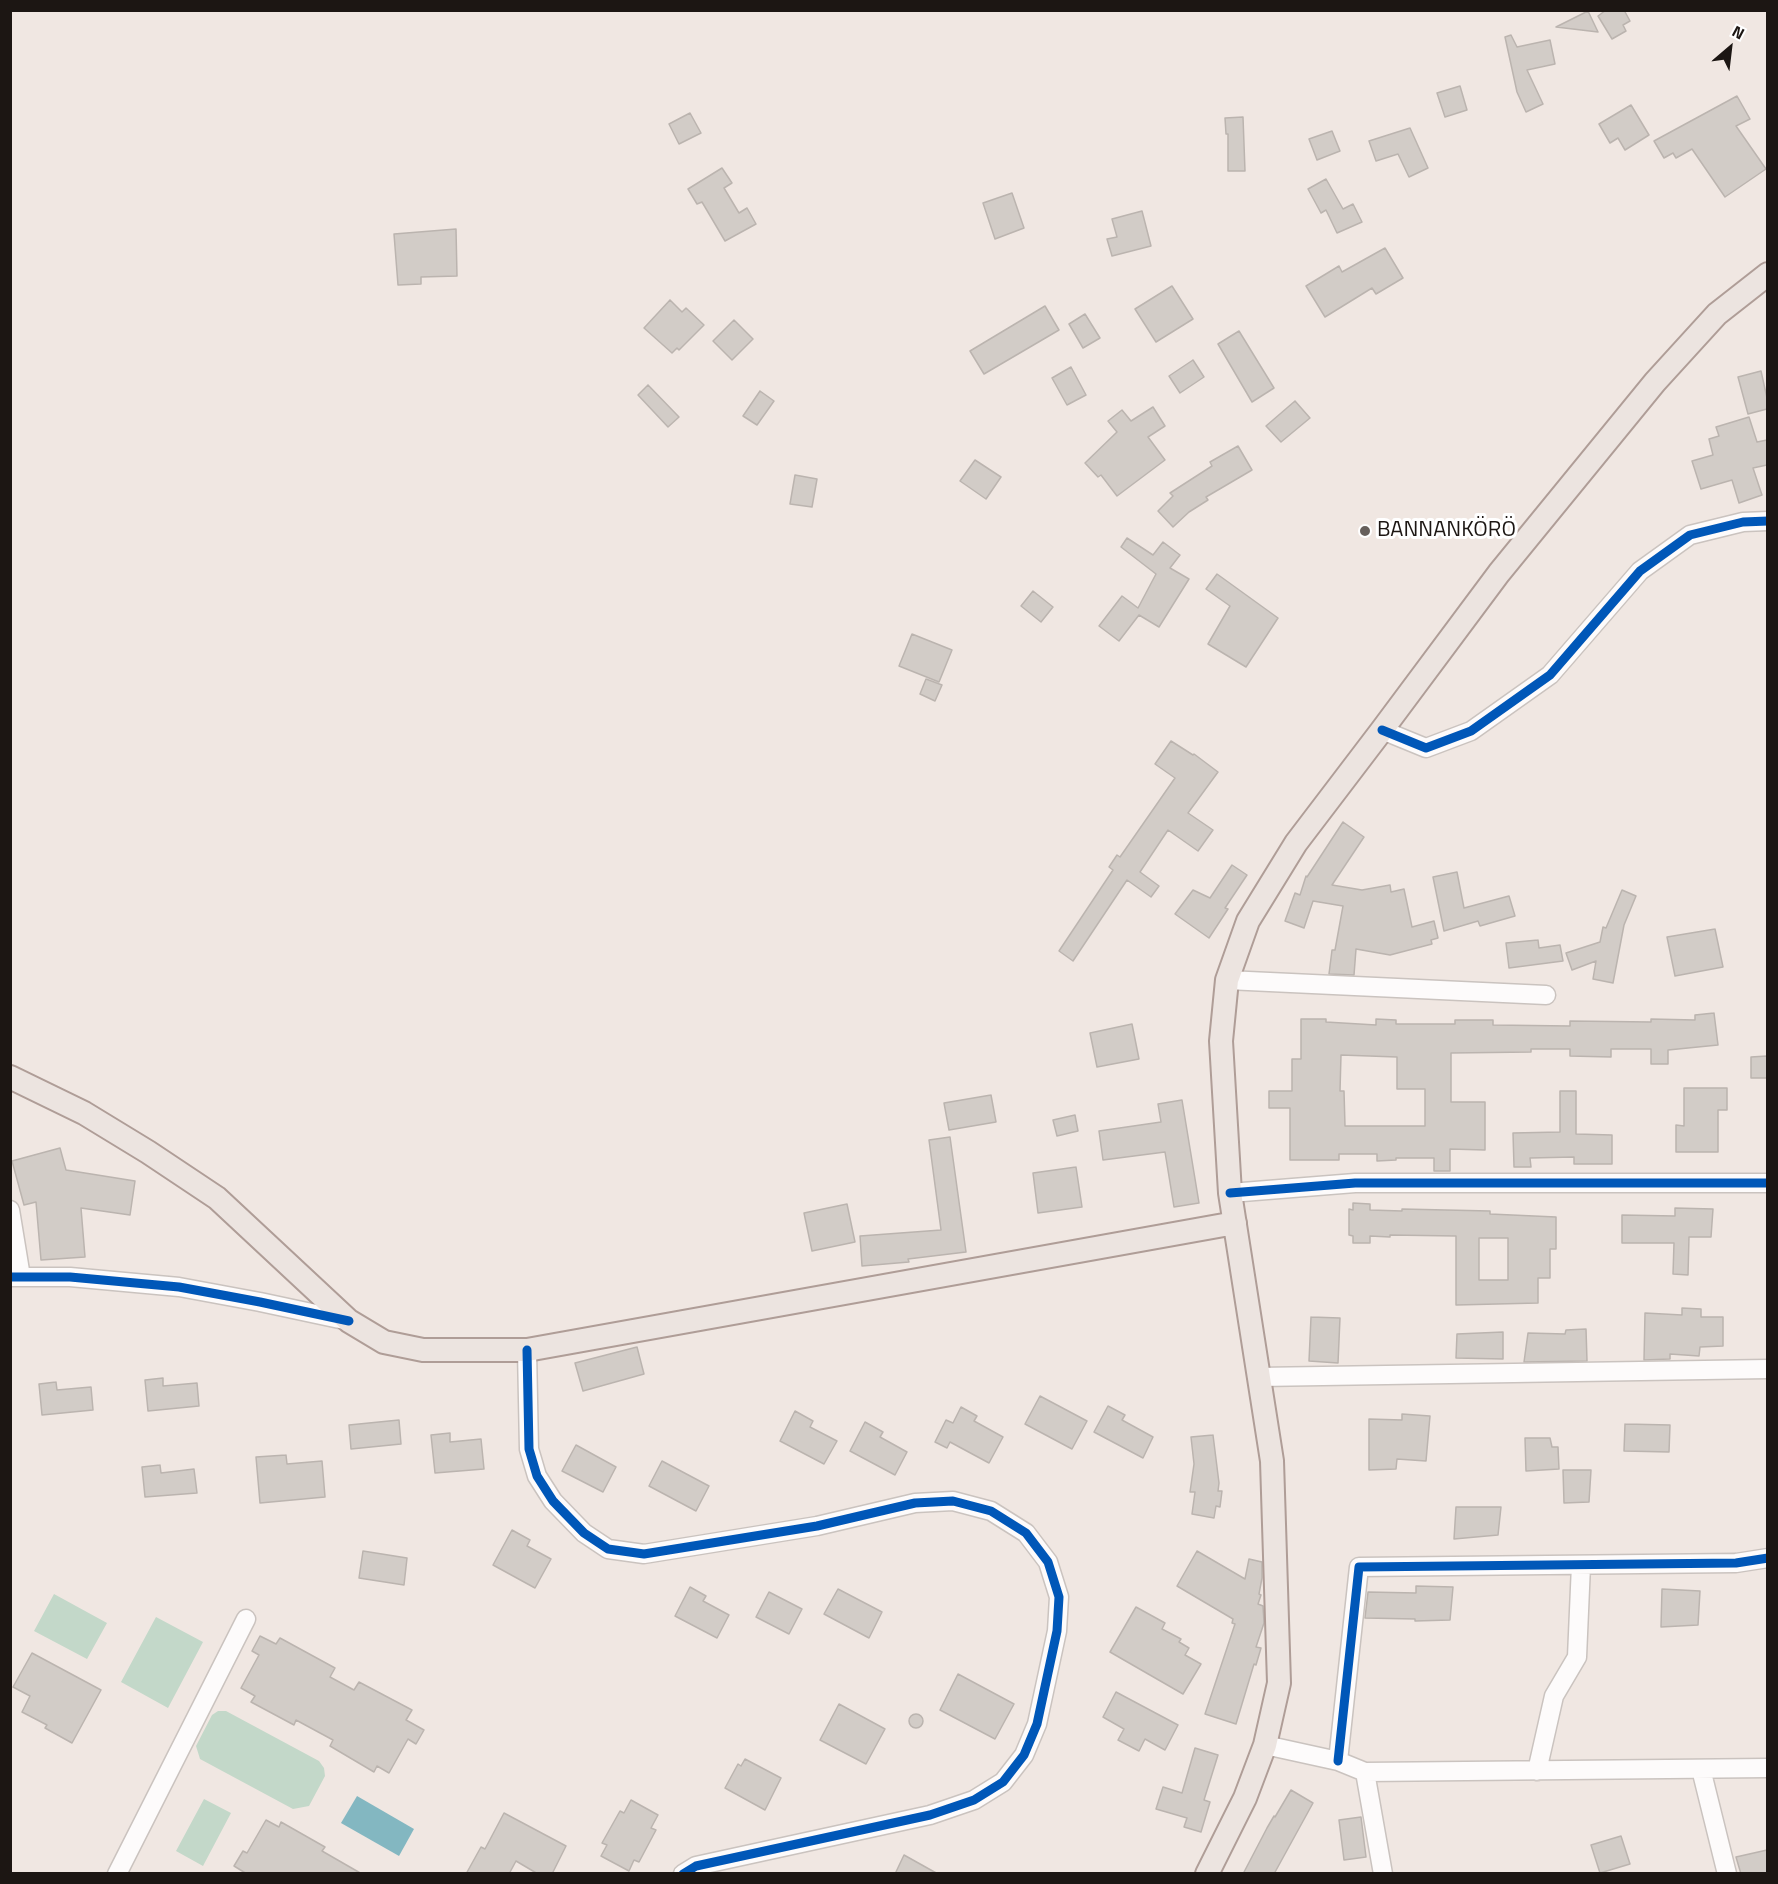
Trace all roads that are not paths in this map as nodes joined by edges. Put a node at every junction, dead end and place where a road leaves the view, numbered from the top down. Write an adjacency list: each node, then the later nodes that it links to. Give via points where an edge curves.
1 (1767, 274): 3 (main road, via 1717,314 1655,382 1499,573)
2 (1767, 521): 3 (street, via 1743,522 1690,535 1640,571 1550,675 1471,731 1426,748)
3 (1382, 730): 4 (main road, via 1296,843 1248,921)
4 (1227, 980): 5 (street); 8 (main road, via 1221,1041)
5 (1546, 995)
6 (10, 1077): 12 (main road, via 84,1113 217,1198)
7 (1767, 1183): 8 (street, via 1355,1183)
8 (1230, 1193): 10 (main road)
9 (10, 1210): 11 (street)
10 (1235, 1223): 13 (main road); 15 (main road)
11 (16, 1277): 12 (street, via 70,1276 179,1287)
12 (349, 1321): 13 (main road, via 384,1342 423,1350)
13 (527, 1350): 26 (street, via 529,1449 537,1476 584,1533 608,1549 644,1554 817,1526 915,1503 953,1501 991,1511 1026,1533 1048,1562 1059,1597 1057,1631 1037,1724 1024,1755 1003,1782 974,1800 930,1815 696,1866)
14 (1767, 1369): 15 (street)
15 (1259, 1377): 19 (main road, via 1272,1461 1279,1683)
16 (1767, 1558): 17 (street, via 1736,1563)
17 (1581, 1564): 20 (street, via 1359,1567); 23 (street, via 1577,1657 1554,1696)
18 (246, 1619): 25 (street)
19 (1265, 1745): 20 (street); 27 (main road, via 1245,1798)
20 (1338, 1761): 24 (street)
21 (1767, 1768): 22 (street)
22 (1701, 1769): 23 (street); 29 (street)
23 (1537, 1771): 24 (street)
24 (1365, 1772): 28 (street)
25 (117, 1874)
26 (683, 1874)
27 (1207, 1874)
28 (1383, 1874)
29 (1727, 1874)

